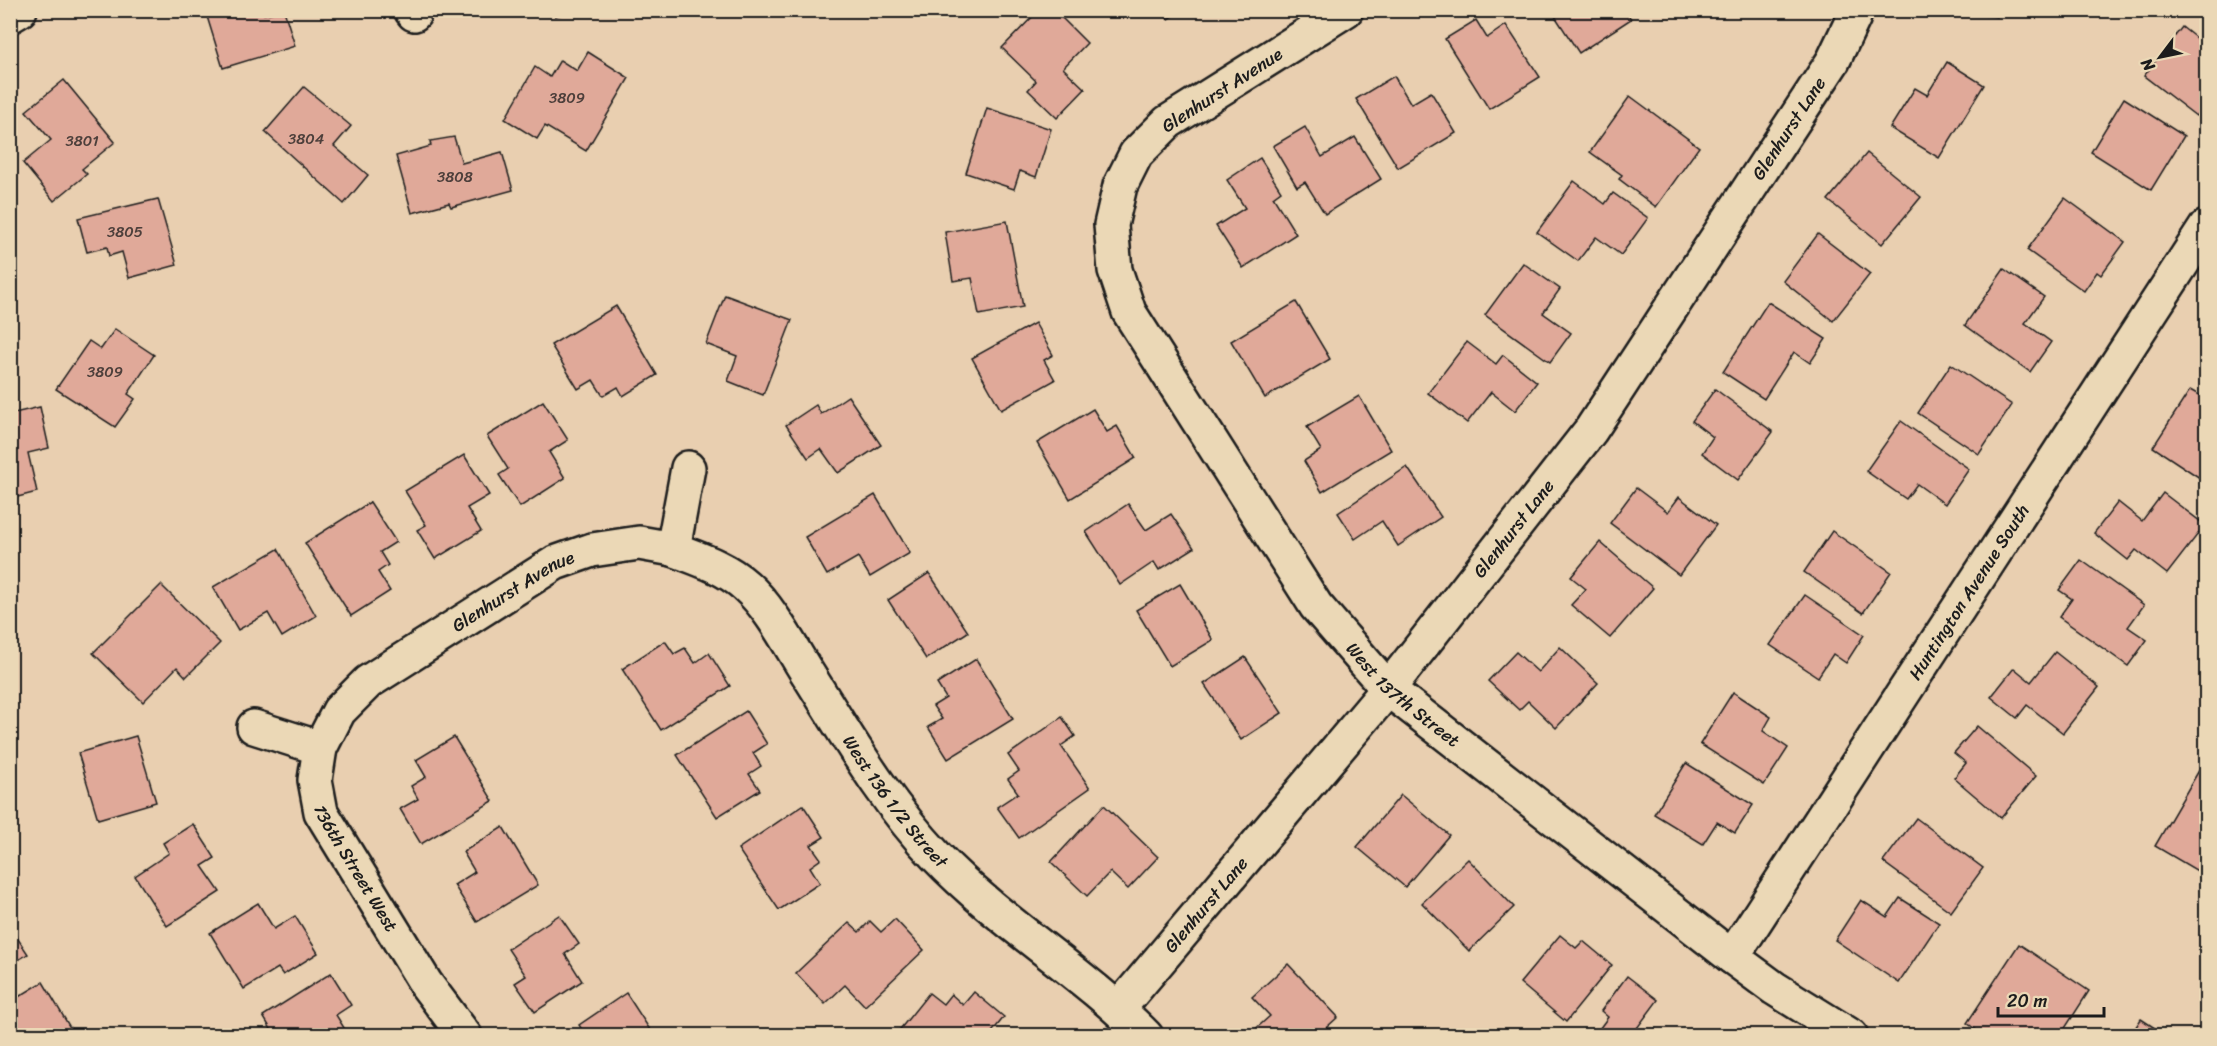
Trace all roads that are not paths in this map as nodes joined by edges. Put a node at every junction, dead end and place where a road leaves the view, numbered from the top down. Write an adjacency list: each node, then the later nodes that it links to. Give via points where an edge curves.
1 (20, 10): 4 (street)
2 (1346, 10): 5 (street, Glenhurst Avenue, via 1168,122 1136,154 1120,186)
3 (1854, 10): 9 (street, Glenhurst Lane, via 1833,61 1591,430)
4 (10, 16)
5 (1111, 225): 9 (street, West 137th Street, via 1115,270 1129,312 1316,606)
6 (2206, 227): 12 (street, Huntington Avenue South)
7 (688, 468): 8 (street)
8 (674, 549): 11 (street, Glenhurst Avenue, via 639,543 592,550 555,563 368,682 339,711); 13 (street, West 136 1/2 Street, via 719,567 747,586 771,615 878,784 936,855 983,899)
9 (1388, 689): 12 (street, West 137th Street); 13 (street, Glenhurst Lane)
10 (254, 727): 11 (street)
11 (320, 748): 14 (street, 136th Street West, via 315,780 321,812 426,984)
12 (1732, 957): 16 (street, West 137th Street)
13 (1119, 1008): 15 (street, West 136 1/2 Street)
14 (465, 1035)
15 (1146, 1035)
16 (1851, 1035)

